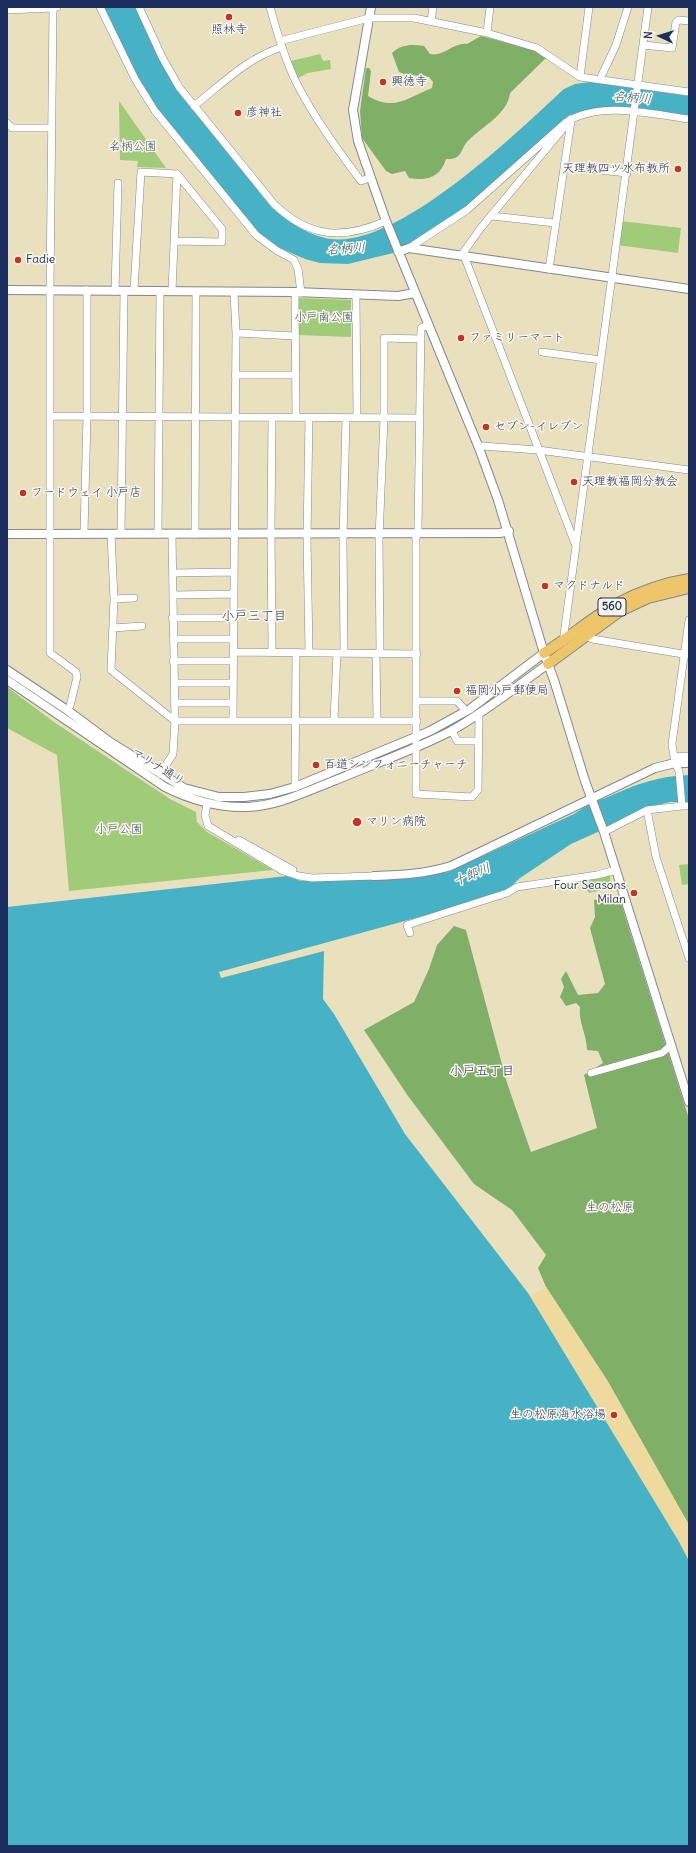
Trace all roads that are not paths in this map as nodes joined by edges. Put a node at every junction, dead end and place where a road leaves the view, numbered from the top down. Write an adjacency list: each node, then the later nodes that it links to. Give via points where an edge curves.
1 (100, 7): 53 (street, via 135,79 154,111 256,235 294,260 298,269)
2 (139, 7): 22 (street, via 179,88)
3 (270, 7): 16 (street)
4 (371, 7): 12 (street)
5 (433, 7): 13 (street)
6 (490, 7): 15 (street)
7 (589, 7): 18 (street)
8 (628, 7): 19 (street, via 616,45)
9 (648, 7): 17 (street)
10 (55, 8): 11 (street); 27 (street)
11 (7, 10)
12 (369, 18): 13 (street, via 397,17); 16 (street); 31 (street, via 353,110 358,141)
13 (431, 21): 15 (street)
14 (689, 21): 17 (street, via 676,22 672,48)
15 (487, 33): 18 (street, via 537,48)
16 (281, 44): 22 (street, via 246,63); 31 (street, via 297,84 325,131 361,181)
17 (643, 45): 20 (street)
18 (580, 77): 19 (street)
19 (600, 79): 20 (street)
20 (638, 85): 21 (street); 23 (street)
21 (689, 92)
22 (194, 106): 34 (street, via 274,204 286,215 310,229 331,234 348,234 369,229)
23 (634, 112): 24 (street, via 594,111); 25 (street); 30 (street)
24 (571, 119): 28 (street); 33 (street); 37 (street, via 467,210)
25 (689, 119)
26 (7, 123): 27 (street, via 12,128)
27 (52, 128): 44 (street)
28 (564, 166): 30 (street); 35 (street)
29 (177, 174): 36 (street); 36 (street, via 222,229 222,242); 46 (street, via 140,172)
30 (627, 174): 41 (street)
31 (370, 178): 34 (street)
32 (118, 183): 47 (street)
33 (492, 216): 35 (street); 39 (street, via 464,250)
34 (386, 221): 38 (street)
35 (555, 223): 40 (street)
36 (175, 241): 50 (street)
37 (409, 248): 38 (street); 39 (street)
38 (398, 252): 54 (street)
39 (464, 257): 40 (street); 78 (street)
40 (549, 269): 41 (street)
41 (611, 278): 42 (street); 61 (street)
42 (689, 289)
43 (7, 290): 44 (street)
44 (50, 290): 45 (street); 64 (street)
45 (87, 290): 47 (street); 65 (street)
46 (134, 290): 48 (street); 49 (street)
47 (115, 291): 48 (street)
48 (124, 291): 66 (street)
49 (160, 291): 50 (street); 67 (street)
50 (172, 291): 51 (street)
51 (196, 292): 52 (street); 68 (street)
52 (234, 292): 53 (street); 57 (street)
53 (298, 292): 55 (street); 58 (street)
54 (415, 293): 55 (street, via 398,296); 56 (street)
55 (356, 295): 74 (street)
56 (428, 325): 59 (street, via 421,328); 77 (street)
57 (236, 333): 58 (street); 62 (street)
58 (295, 336): 63 (street)
59 (422, 338): 75 (street, via 384,338); 76 (street)
60 (542, 352): 61 (street)
61 (601, 360): 79 (street)
62 (235, 375): 63 (street); 69 (street)
63 (296, 375): 71 (street)
64 (51, 416): 65 (street); 85 (street)
65 (87, 416): 66 (street); 86 (street)
66 (122, 417): 67 (street); 88 (street)
67 (159, 417): 68 (street); 89 (street)
68 (197, 417): 69 (street); 91 (street)
69 (235, 418): 70 (street); 92 (street)
70 (272, 418): 71 (street); 93 (street)
71 (296, 418): 72 (street)
72 (309, 418): 73 (street); 94 (street)
73 (346, 418): 74 (street); 82 (street)
74 (357, 418): 75 (street)
75 (384, 418): 76 (street); 83 (street)
76 (420, 418): 95 (street)
77 (478, 448): 78 (street, via 482,446); 81 (street)
78 (538, 450): 79 (street); 96 (street)
79 (587, 457): 80 (street); 96 (street)
80 (689, 470)
81 (509, 531): 95 (street); 120 (street)
82 (344, 533): 83 (street); 94 (street); 118 (street)
83 (380, 533): 95 (street); 119 (street)
84 (7, 534): 85 (street)
85 (50, 534): 86 (street); 133 (street, via 50,653 76,672 77,677)
86 (84, 534): 87 (street)
87 (111, 534): 88 (street); 104 (street)
88 (121, 534): 89 (street)
89 (158, 534): 90 (street)
90 (172, 534): 91 (street); 98 (street)
91 (195, 534): 92 (street)
92 (234, 534): 93 (street); 97 (street)
93 (271, 534): 94 (street); 115 (street)
94 (308, 534): 117 (street)
95 (418, 534): 121 (street)
96 (576, 546): 113 (street)
97 (233, 572): 98 (street); 101 (street)
98 (174, 573): 102 (street)
99 (689, 579): 113 (main road, 560, via 646,590 616,604)
100 (689, 588): 110 (main road, 560, via 648,598 620,611)
101 (233, 594): 102 (street); 106 (street)
102 (174, 595): 105 (street)
103 (134, 598): 104 (street)
104 (114, 600): 109 (street)
105 (172, 618): 106 (street); 111 (street)
106 (233, 618): 112 (street)
107 (689, 620): 122 (street)
108 (142, 626): 109 (street)
109 (113, 628): 140 (street, via 111,670)
110 (587, 636): 122 (street, via 592,639); 125 (main road, 560)
111 (173, 639): 112 (street); 123 (street)
112 (233, 639): 114 (street)
113 (563, 642): 120 (main road, 560)
114 (233, 652): 115 (street); 124 (street)
115 (272, 652): 116 (street)
116 (296, 652): 117 (street); 137 (street)
117 (308, 652): 118 (street)
118 (340, 653): 119 (street); 138 (street)
119 (378, 653): 121 (street); 139 (street)
120 (544, 653): 125 (street); 134 (street, マリナ通り)
121 (417, 654): 130 (street)
122 (687, 654): 148 (street, via 672,744)
123 (173, 661): 124 (street); 128 (street)
124 (233, 661): 129 (street)
125 (548, 664): 135 (street, マリナ通り); 151 (street)
126 (7, 670): 133 (street, マリナ通り)
127 (7, 680): 152 (street, マリナ通り, via 165,787 184,797)
128 (174, 682): 129 (street); 131 (street)
129 (233, 683): 132 (street)
130 (417, 701): 134 (street, via 456,701); 141 (street)
131 (174, 703): 132 (street); 140 (street)
132 (233, 703): 136 (street)
133 (67, 710): 149 (street, マリナ通り)
134 (466, 711): 143 (street, マリナ通り)
135 (479, 714): 142 (street, マリナ通り); 144 (street)
136 (233, 720): 137 (street); 140 (street)
137 (296, 720): 138 (street); 150 (street)
138 (334, 720): 139 (street)
139 (377, 720): 141 (street)
140 (175, 721): 149 (street, via 173,754)
141 (417, 721): 143 (street)
142 (452, 730): 144 (street, via 457,741); 145 (street, マリナ通り)
143 (416, 737): 145 (street); 150 (street, マリナ通り)
144 (478, 741): 145 (street, via 478,790 472,796 416,794)
145 (416, 748): 152 (street, マリナ通り, via 301,794 268,804 230,807)
146 (689, 756): 148 (street)
147 (689, 763): 148 (street)
148 (676, 764): 151 (street, via 655,768); 153 (street)
149 (160, 774): 150 (street, マリナ通り, via 184,788 219,797 270,794)
150 (295, 787)
151 (592, 797): 155 (street); 157 (street, via 451,866 432,872)
152 (207, 804): 157 (street, via 205,821 208,826 283,871 312,878)
153 (684, 804): 154 (street)
154 (647, 810): 155 (street); 159 (street, via 656,857)
155 (604, 832): 156 (street)
156 (616, 870): 158 (street, via 517,887 507,893 407,925); 160 (street)
157 (374, 876)
158 (410, 933)
159 (689, 958)
160 (671, 1045): 161 (street, via 662,1053); 162 (street)
161 (591, 1073)
162 (686, 1084): 163 (street)
163 (689, 1102)

